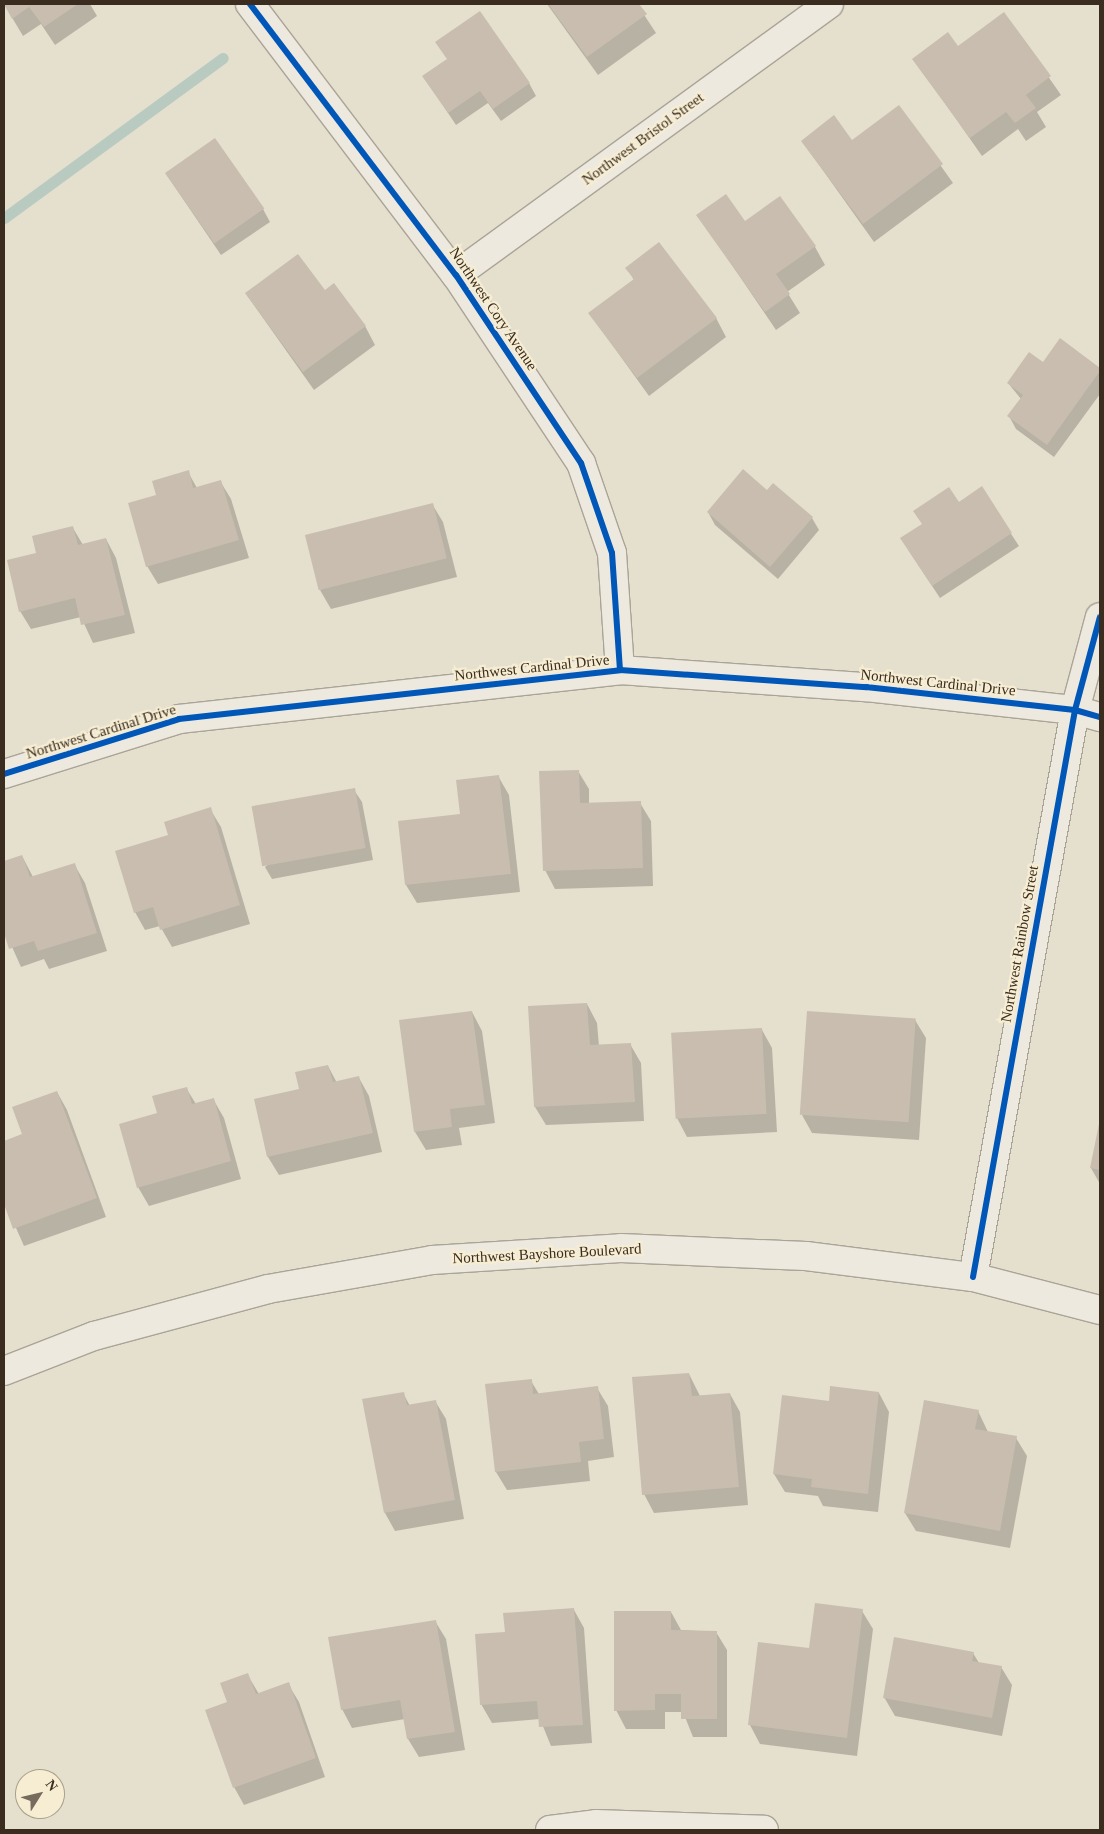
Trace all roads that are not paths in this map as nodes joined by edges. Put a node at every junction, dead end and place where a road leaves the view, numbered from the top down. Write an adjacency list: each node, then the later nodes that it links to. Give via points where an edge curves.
1 (250, 4): 3 (street, Northwest Cory Avenue)
2 (829, 4): 3 (street, Northwest Bristol Street)
3 (456, 275): 5 (street, Northwest Cory Avenue, via 581,463 612,553)
4 (1100, 617): 6 (street, Northwest Rainbow Street)
5 (620, 670): 6 (street, Northwest Cardinal Drive, via 866,687); 7 (street, Northwest Cardinal Drive, via 179,719)
6 (1087, 713): 8 (street, Northwest Rainbow Street)
7 (4, 774)
8 (974, 1277): 9 (street, Northwest Bayshore Boulevard); 10 (street, Northwest Bayshore Boulevard, via 806,1256 621,1248 432,1260 268,1289 94,1336)
9 (1100, 1310)
10 (4, 1371)
11 (550, 1830): 12 (street, via 596,1824)
12 (764, 1830)

